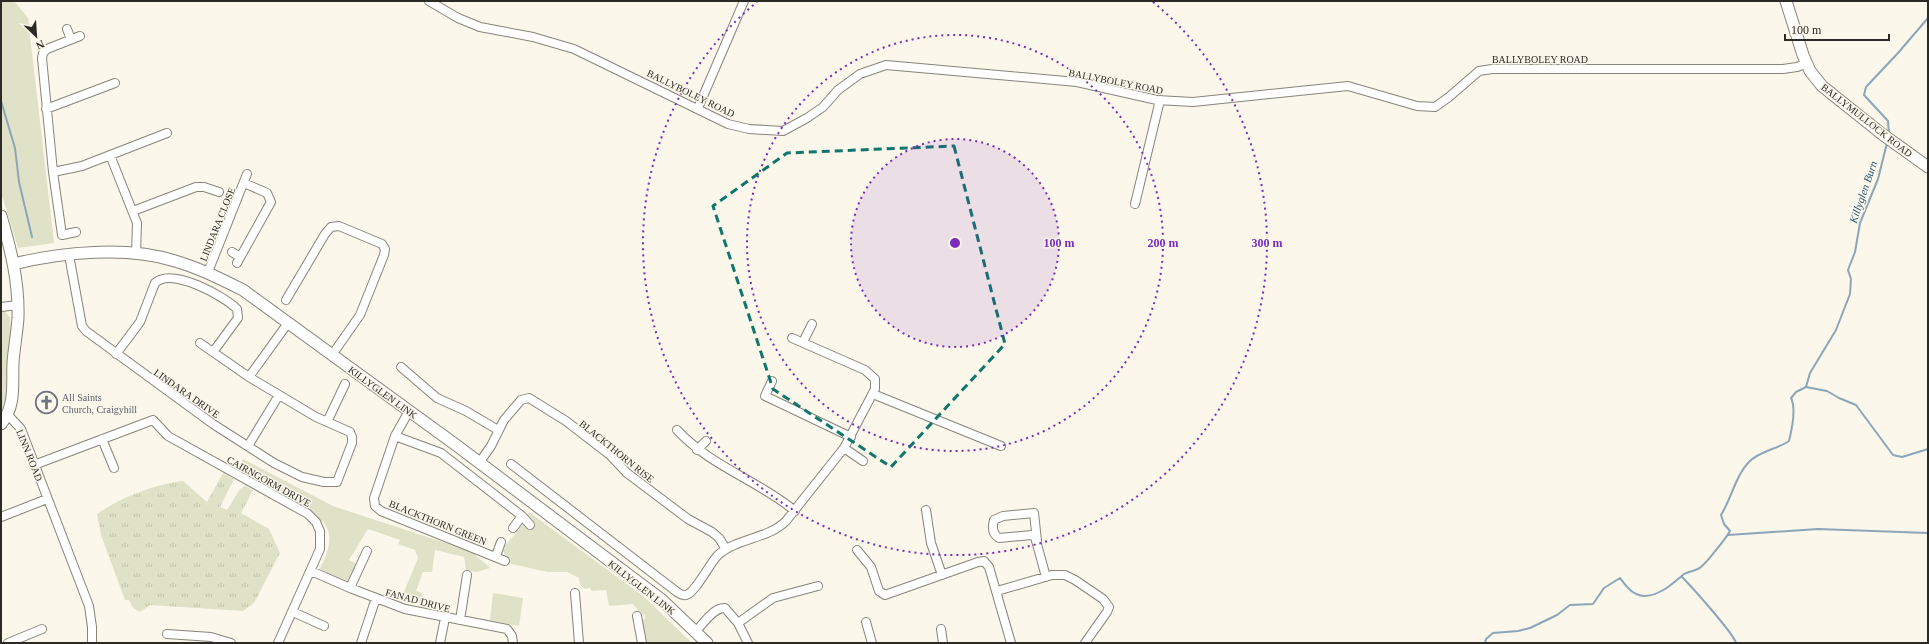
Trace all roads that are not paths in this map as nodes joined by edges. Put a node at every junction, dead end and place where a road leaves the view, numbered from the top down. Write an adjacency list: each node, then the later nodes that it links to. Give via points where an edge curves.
1 (429, 1): 10 (street, BALLYBOLEY ROAD, via 480,27 533,37 574,49)
2 (744, 1): 10 (street)
3 (1786, 1): 7 (street, BALLYMULLOCK ROAD)
4 (67, 28): 6 (street)
5 (80, 36): 6 (street)
6 (71, 39): 11 (street, via 43,53)
7 (1807, 63): 9 (street, BALLYBOLEY ROAD, via 1783,69 1492,69 1479,71 1435,107 1417,106 1348,86 1193,102); 14 (street, BALLYMULLOCK ROAD, via 1822,86)
8 (115, 83): 11 (street)
9 (1160, 100): 10 (street, BALLYBOLEY ROAD, via 1077,82 886,65 860,74 838,90 823,107 783,130 749,129 728,124); 19 (street)
10 (698, 108)
11 (46, 109): 15 (street)
12 (167, 133): 13 (street)
13 (110, 155): 15 (street, via 78,167); 20 (street)
14 (1928, 167)
15 (53, 172): 22 (street, via 62,234)
16 (247, 174): 17 (street, LINDARA CLOSE)
17 (244, 183): 23 (street, LINDARA CLOSE, via 267,193 272,202 238,260); 27 (street, LINDARA CLOSE)
18 (219, 192): 20 (street, via 196,187)
19 (1135, 204)
20 (133, 211): 24 (street, via 137,223)
21 (1, 216): 26 (street, LINN ROAD)
22 (76, 232)
23 (232, 252)
24 (136, 254): 25 (street, KILLYGLEN LINK); 27 (street, KILLYGLEN LINK, via 174,260)
25 (69, 255): 26 (street, KILLYGLEN LINK); 37 (street, LINDARA DRIVE, via 83,327)
26 (14, 264): 29 (street, LINN ROAD)
27 (208, 272): 31 (street, KILLYGLEN LINK, via 254,298)
28 (286, 300): 38 (street, via 326,232 331,228 339,226 382,244 384,255 362,312)
29 (18, 305): 30 (street); 46 (street, LINN ROAD, via 13,364 14,391)
30 (1, 307)
31 (288, 323): 38 (street, KILLYGLEN LINK); 40 (street)
32 (812, 324): 34 (street)
33 (792, 338): 34 (street)
34 (802, 342): 43 (street, via 865,370 875,379)
35 (200, 343): 36 (street, LINDARA DRIVE)
36 (213, 352): 37 (street, via 237,318 238,310 224,299 197,285 182,280 160,279 154,283 140,322); 40 (street, LINDARA DRIVE)
37 (116, 354): 54 (street, LINDARA DRIVE)
38 (332, 355): 45 (street, KILLYGLEN LINK)
39 (401, 366): 48 (street, via 437,398)
40 (249, 377): 44 (street, LINDARA DRIVE)
41 (772, 381): 51 (street, via 765,396)
42 (345, 384): 47 (street)
43 (873, 394): 51 (street); 55 (street)
44 (279, 395): 47 (street, LINDARA DRIVE); 54 (street)
45 (409, 411): 50 (street, BLACKTHORN GREEN); 59 (street, KILLYGLEN LINK)
46 (5, 420): 61 (street, LINN ROAD, via 21,429)
47 (327, 422): 54 (street, LINDARA DRIVE, via 347,430 352,438 335,483 320,482 294,474)
48 (498, 430): 59 (street, BLACKTHORN RISE); 72 (street, BLACKTHORN RISE, via 520,401 531,399 549,413 566,421 627,473 688,519 712,532)
49 (677, 430): 57 (street)
50 (395, 436): 66 (street, via 441,453); 75 (street, BLACKTHORN GREEN, via 374,498 376,507)
51 (851, 437): 56 (street)
52 (102, 439): 61 (street); 62 (street); 77 (street, CAIRNGORM DRIVE, via 151,420 158,423 168,436 311,516 321,538 320,551)
53 (706, 440): 57 (street)
54 (248, 446)
55 (1001, 446)
56 (844, 448): 58 (street); 65 (street)
57 (697, 450): 65 (street, via 717,464 776,496)
58 (863, 461)
59 (479, 463): 95 (street, KILLYGLEN LINK, via 662,600)
60 (511, 464): 72 (street, via 682,596 690,593 713,561)
61 (34, 465): 63 (street, LINN ROAD)
62 (114, 468)
63 (48, 499): 67 (street); 98 (street, LINN ROAD, via 89,606)
64 (926, 510): 79 (street, via 931,543)
65 (792, 514): 72 (street, via 774,530)
66 (522, 516): 68 (street); 69 (street)
67 (1, 517)
68 (530, 525)
69 (513, 528)
70 (1037, 541): 70 (street, via 1032,535 999,538 994,534 994,520 1003,516 1034,513); 80 (street)
71 (501, 542): 75 (street, BLACKTHORN GREEN)
72 (726, 549)
73 (857, 550): 79 (street, via 869,565 880,591 886,595)
74 (366, 551): 82 (street)
75 (496, 556): 76 (street, BLACKTHORN GREEN)
76 (505, 560)
77 (311, 571): 82 (street, FANAD DRIVE); 86 (street, CAIRNGORM DRIVE)
78 (467, 575): 89 (street, FANAD DRIVE)
79 (942, 575): 83 (street, via 984,561 989,567)
80 (1046, 577): 83 (street); 111 (street, via 1070,577 1107,603 1108,611)
81 (818, 586): 91 (street, via 773,598)
82 (350, 588): 85 (street, FANAD DRIVE)
83 (996, 591): 110 (street)
84 (575, 593): 104 (street)
85 (376, 598): 88 (street, FANAD DRIVE, via 405,609); 101 (street)
86 (293, 612): 92 (street); 100 (street, CAIRNGORM DRIVE)
87 (637, 616): 105 (street)
88 (445, 618): 89 (street, FANAD DRIVE); 102 (street)
89 (460, 620): 103 (street, FANAD DRIVE, via 505,628 512,634)
90 (866, 622): 108 (street)
91 (738, 623): 95 (street, via 725,608 721,608); 107 (street)
92 (324, 626)
93 (42, 629): 97 (street)
94 (941, 629): 109 (street)
95 (696, 631): 106 (street, KILLYGLEN LINK)
96 (167, 634): 99 (street, via 211,636)
97 (8, 643)
98 (92, 643)
99 (231, 643)
100 (278, 643)
101 (361, 643)
102 (440, 643)
103 (513, 643)
104 (579, 643)
105 (642, 643)
106 (707, 643)
107 (748, 643)
108 (872, 643)
109 (943, 643)
110 (1011, 643)
111 (1085, 643)

